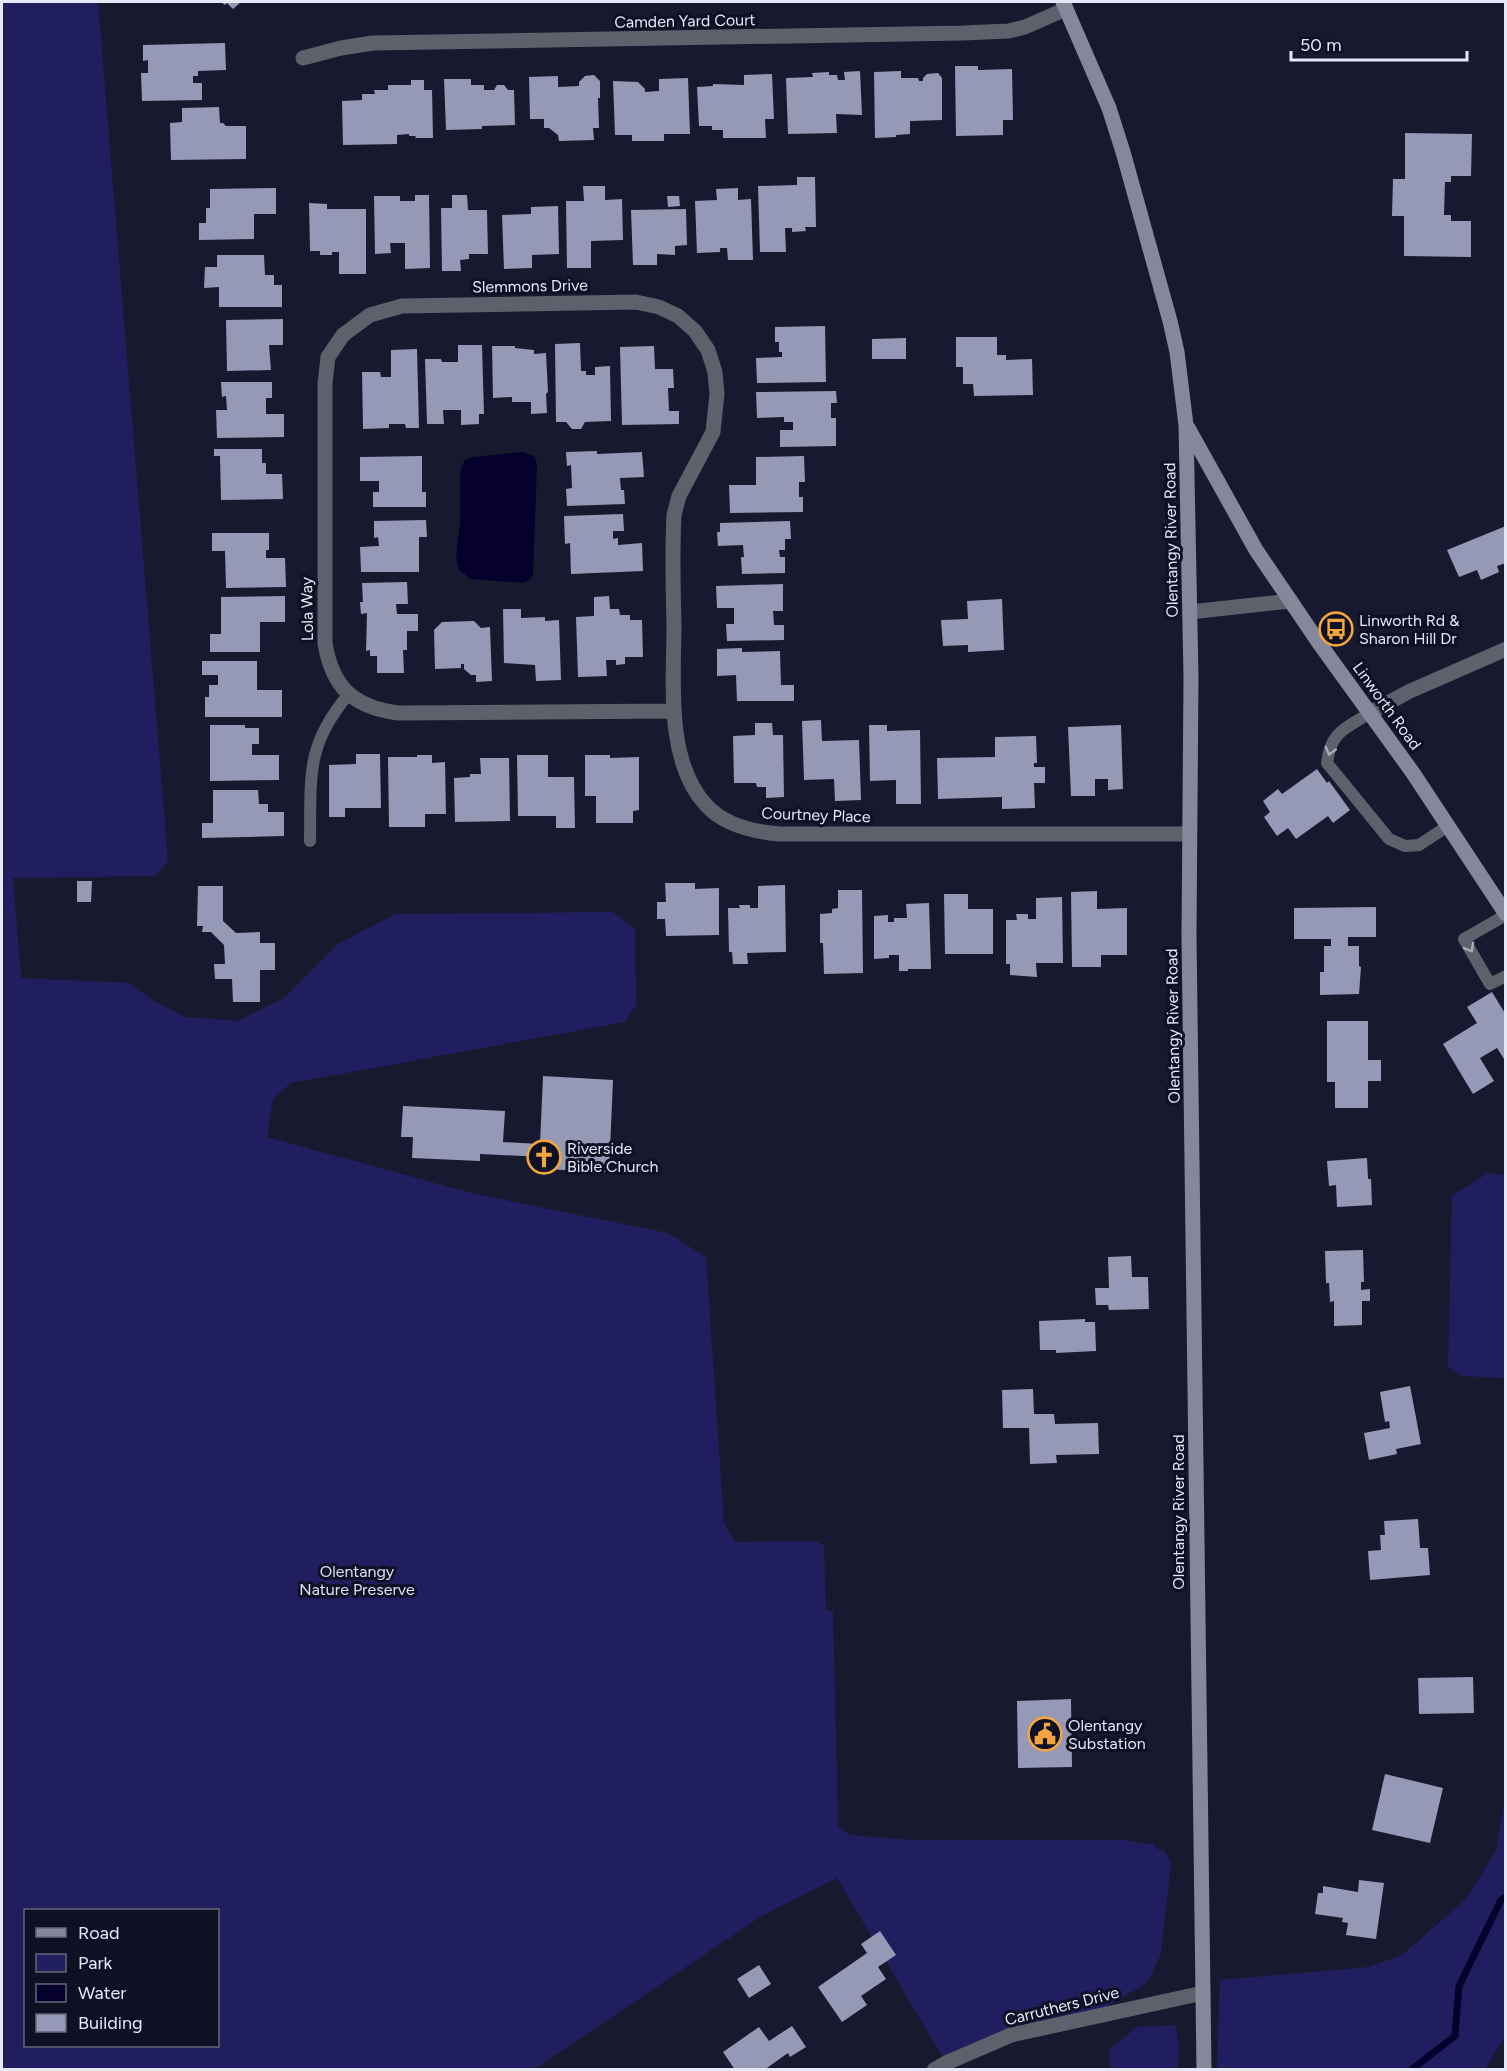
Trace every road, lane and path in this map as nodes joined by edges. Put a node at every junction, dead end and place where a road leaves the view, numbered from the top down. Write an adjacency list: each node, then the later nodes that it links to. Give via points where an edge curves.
1 (1064, 5): 2 (street, Camden Yard Court, via 1025,27 986,32 373,44); 5 (main road, Olentangy River Road, via 1109,108 1122,152 1170,321)
2 (303, 58)
3 (343, 335): 4 (street, Slemmons Drive, via 370,315 402,306 636,302 678,316); 9 (street, Lola Way, via 328,357 325,383 325,643 328,662)
4 (708, 350): 10 (street, Courtney Place, via 717,394 713,432 679,496 674,515)
5 (1186, 425): 6 (main road, Linworth Road, via 1256,550); 7 (main road, Olentangy River Road)
6 (1291, 601): 7 (street); 11 (main road, Linworth Road)
7 (1190, 612): 13 (main road, Olentangy River Road)
8 (1506, 650): 11 (street, via 1408,692)
9 (348, 695): 10 (street, via 381,711 398,713); 14 (lane, via 331,715 315,751)
10 (675, 711): 13 (street, Courtney Place, via 684,768 705,805 756,832)
11 (1371, 713): 12 (main road, Linworth Road); 12 (lane, one-way to 12, via 1337,734 1329,746 1327,763 1389,839 1405,846 1419,845)
12 (1448, 826): 15 (main road, Linworth Road)
13 (1189, 834): 17 (main road, Olentangy River Road)
14 (310, 841)
15 (1506, 914): 16 (lane, one-way to 16, via 1464,939 1491,984)
16 (1506, 976)
17 (1203, 1993): 18 (street, Carruthers Drive, via 1011,2036); 19 (main road, Olentangy River Road)
18 (934, 2070)
19 (1204, 2070)

